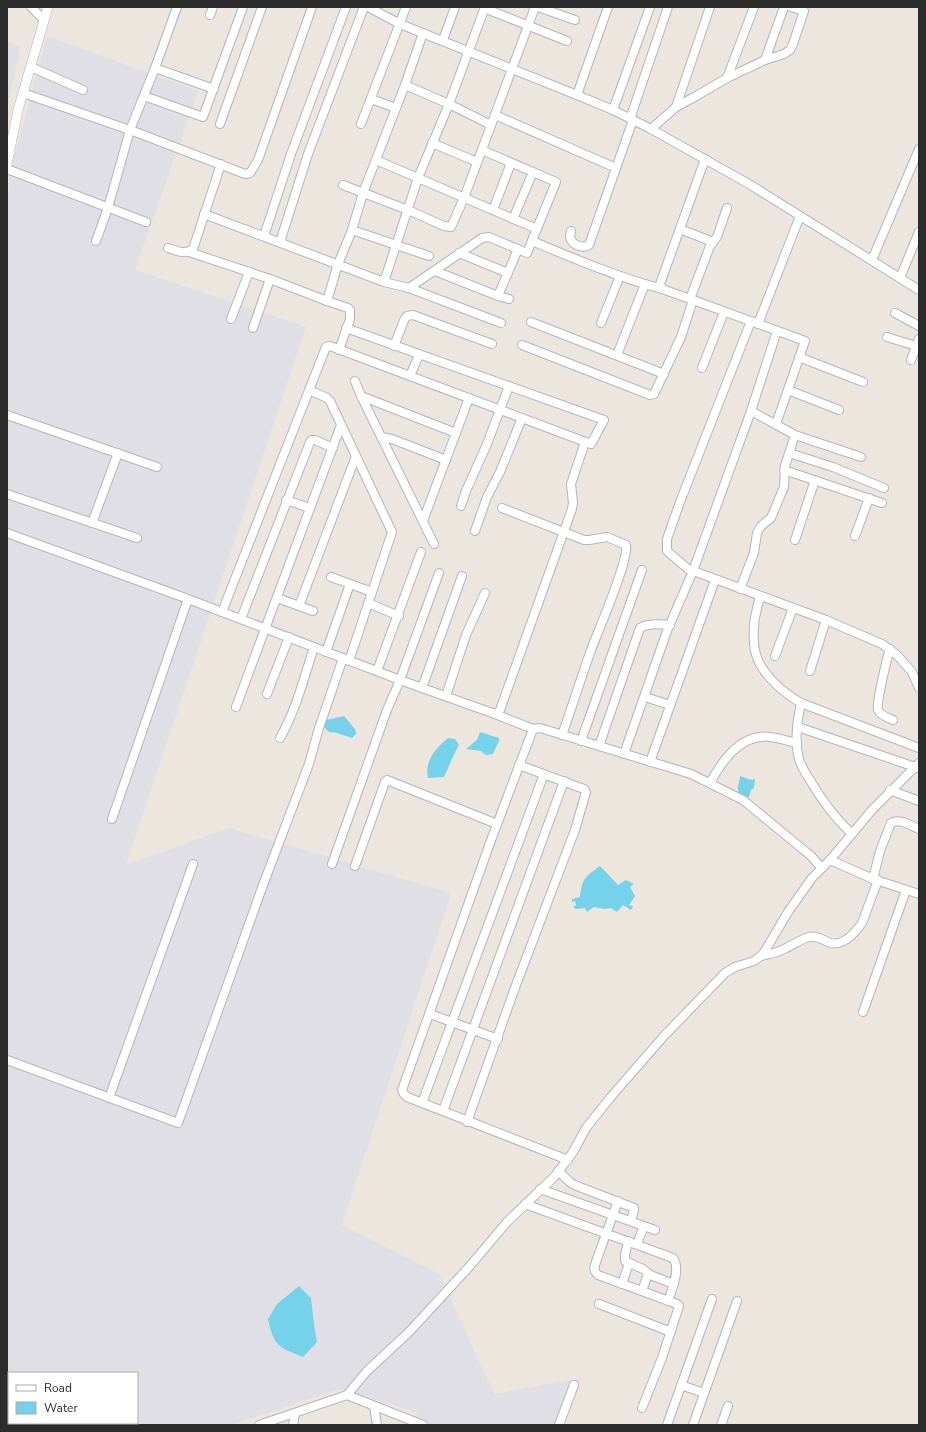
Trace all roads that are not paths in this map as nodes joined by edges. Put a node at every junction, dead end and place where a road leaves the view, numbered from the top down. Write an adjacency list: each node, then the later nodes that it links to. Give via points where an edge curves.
1 (31, 7): 22 (street)
2 (48, 7): 22 (street)
3 (177, 7): 32 (street)
4 (243, 7): 36 (street)
5 (262, 7): 48 (street)
6 (312, 7): 61 (street, via 258,160 250,173 245,174)
7 (346, 7): 82 (street, via 291,154)
8 (364, 7): 85 (street, via 308,154)
9 (368, 7): 24 (street)
10 (406, 7): 24 (street)
11 (455, 7): 27 (street)
12 (535, 7): 25 (street)
13 (538, 7): 23 (street)
14 (608, 7): 39 (street)
15 (650, 7): 45 (street)
16 (668, 7): 47 (street)
17 (710, 7): 43 (street)
18 (754, 7): 34 (street)
19 (784, 7): 30 (street)
20 (791, 7): 30 (street, via 804,11 793,44 784,54)
21 (484, 8): 25 (street); 29 (street)
22 (44, 20): 31 (street)
23 (575, 20)
24 (400, 24): 26 (street); 41 (street)
25 (528, 26): 28 (street); 33 (street)
26 (423, 33): 27 (street); 35 (street)
27 (443, 40): 29 (street)
28 (567, 41)
29 (469, 50): 33 (street); 42 (street)
30 (765, 60): 34 (street)
31 (31, 67): 37 (street); 38 (street)
32 (155, 68): 36 (street); 40 (street)
33 (512, 69): 39 (street); 46 (street)
34 (727, 78): 43 (street)
35 (405, 85): 42 (street); 44 (street)
36 (214, 89): 40 (street, via 203,117)
37 (84, 90)
38 (23, 93): 52 (street); 60 (street)
39 (577, 95): 45 (street)
40 (144, 96): 52 (street)
41 (371, 99): 44 (street); 49 (street)
42 (449, 104): 50 (street); 53 (street)
43 (676, 107): 51 (street)
44 (396, 108): 57 (street)
45 (612, 110): 47 (street)
46 (495, 115): 50 (street); 62 (street)
47 (631, 119): 51 (street); 62 (street)
48 (220, 124)
49 (361, 124)
50 (491, 125): 55 (street)
51 (651, 129): 56 (street)
52 (130, 130): 61 (street); 69 (street)
53 (432, 143): 58 (street); 65 (street)
54 (919, 149): 93 (street)
55 (482, 150): 58 (street); 59 (street)
56 (705, 159): 74 (street); 78 (street)
57 (376, 160): 65 (street); 67 (street)
58 (477, 162): 68 (street)
59 (512, 163): 64 (street); 72 (street)
60 (7, 164)
61 (220, 164): 73 (street)
62 (616, 168): 80 (street, via 590,245 584,247 573,243)
63 (7, 169): 69 (street)
64 (533, 172): 75 (street); 77 (street, via 556,182)
65 (418, 178): 68 (street); 71 (street)
66 (343, 185): 67 (street)
67 (364, 193): 71 (street); 79 (street)
68 (464, 198): 71 (street, via 451,227); 72 (street)
69 (108, 208): 76 (street); 83 (street)
70 (727, 208): 86 (street)
71 (408, 210): 87 (street)
72 (493, 210): 75 (street)
73 (204, 214): 82 (street); 90 (street, via 195,245)
74 (800, 216): 93 (street); 116 (street)
75 (513, 218): 77 (street)
76 (146, 222)
77 (537, 229): 84 (street)
78 (680, 229): 86 (street); 104 (street, via 660,284)
79 (352, 230): 87 (street); 94 (street)
80 (571, 231)
81 (919, 232): 99 (street)
82 (264, 236): 85 (street)
83 (96, 241)
84 (532, 241): 89 (street, via 528,253); 98 (street)
85 (280, 242): 94 (street)
86 (713, 242): 108 (street)
87 (397, 246): 92 (street); 101 (street)
88 (168, 248): 90 (street)
89 (518, 249): 91 (street, via 489,238 482,238); 97 (street)
90 (189, 252): 96 (street)
91 (459, 253): 95 (street); 97 (street)
92 (429, 256)
93 (872, 260): 99 (street)
94 (338, 264): 101 (street); 109 (street)
95 (435, 270): 103 (street); 106 (street)
96 (249, 272): 100 (street); 112 (street)
97 (508, 273): 106 (street)
98 (620, 276): 102 (street); 115 (street)
99 (900, 278): 105 (street)
100 (270, 279): 109 (street); 118 (street)
101 (384, 282): 103 (street)
102 (645, 284): 104 (street); 128 (street)
103 (409, 288): 114 (street)
104 (662, 289): 108 (street)
105 (919, 290)
106 (498, 296): 107 (street)
107 (510, 299)
108 (691, 299): 110 (street); 132 (street, via 681,337)
109 (328, 301): 119 (street, via 350,310)
110 (724, 312): 116 (street); 131 (street)
111 (895, 313): 117 (street)
112 (231, 319)
113 (531, 322): 128 (street)
114 (501, 323)
115 (601, 323)
116 (755, 323): 120 (street); 180 (street, via 667,539 667,551 678,562)
117 (919, 326)
118 (253, 328)
119 (346, 328): 125 (street); 126 (street)
120 (777, 331): 129 (street, via 805,341); 143 (street)
121 (886, 337): 122 (street)
122 (918, 342): 130 (street)
123 (492, 344): 125 (street, via 413,315 405,318)
124 (522, 345): 132 (street, via 650,396 654,394)
125 (394, 346): 127 (street)
126 (339, 350): 133 (street); 137 (street, via 326,347)
127 (419, 355): 133 (street); 136 (street)
128 (617, 355): 132 (street)
129 (799, 357): 135 (street); 138 (street)
130 (910, 360)
131 (702, 368)
132 (664, 374)
133 (410, 376): 140 (street)
134 (355, 381): 139 (street)
135 (863, 382)
136 (509, 386): 141 (street); 151 (street, via 604,420 591,444)
137 (309, 390): 147 (street, via 330,401); 196 (street)
138 (788, 390): 142 (street); 146 (street)
139 (361, 396): 148 (street); 150 (street)
140 (469, 398): 141 (street); 148 (street)
141 (500, 410): 145 (street); 166 (street)
142 (838, 410)
143 (751, 411): 146 (street); 180 (street)
144 (7, 415): 153 (street)
145 (522, 418): 151 (street); 171 (street)
146 (776, 424): 149 (street)
147 (341, 425): 152 (street); 155 (street)
148 (456, 432): 157 (street)
149 (795, 435): 154 (street); 156 (street)
150 (382, 437): 157 (street); 169 (street)
151 (585, 442): 172 (street, via 572,477 570,489 573,503)
152 (333, 448): 164 (street, via 312,440); 167 (street)
153 (118, 453): 158 (street); 170 (street)
154 (789, 453): 159 (street); 161 (street)
155 (356, 456): 187 (street, via 392,532); 193 (street)
156 (861, 457)
157 (446, 460): 169 (street)
158 (157, 467)
159 (784, 470): 160 (street); 186 (street, via 784,487 770,518 759,530 754,553)
160 (815, 480): 163 (street); 176 (street)
161 (884, 488)
162 (7, 494): 170 (street)
163 (869, 498): 165 (street); 174 (street)
164 (286, 500): 167 (street); 198 (street)
165 (882, 502)
166 (461, 506)
167 (310, 508): 191 (street)
168 (502, 508): 172 (street)
169 (423, 520): 177 (street)
170 (92, 523): 175 (street)
171 (475, 531)
172 (563, 532): 219 (street, via 500,710); 223 (street, via 589,540 607,538 626,545 626,549 620,574)
173 (7, 533): 190 (street)
174 (855, 536)
175 (137, 538)
176 (795, 540)
177 (434, 544)
178 (421, 552): 197 (street)
179 (642, 570): 225 (street)
180 (693, 571): 184 (street); 200 (street)
181 (439, 573): 210 (street)
182 (462, 576): 211 (street)
183 (330, 577): 185 (street)
184 (715, 580): 186 (street); 217 (street)
185 (350, 584): 187 (street); 205 (street)
186 (740, 589): 189 (street)
187 (372, 592): 192 (street)
188 (485, 593): 214 (street, via 466,635)
189 (760, 596): 194 (street); 216 (street, via 754,625 754,640 760,665 785,692)
190 (188, 598): 196 (street); 238 (street)
191 (277, 598): 193 (street); 201 (street)
192 (368, 603): 197 (street); 207 (street)
193 (299, 606): 195 (street)
194 (793, 608): 199 (street); 206 (street)
195 (314, 611)
196 (222, 612): 198 (street)
197 (399, 616): 209 (street)
198 (241, 619): 201 (street)
199 (826, 620): 204 (street); 208 (street)
200 (670, 624): 215 (street); 227 (street, via 640,628)
201 (265, 628): 202 (street); 218 (street)
202 (289, 637): 203 (street); 213 (street)
203 (314, 647): 205 (street); 224 (street, via 296,703)
204 (890, 649): 212 (street, via 912,672); 220 (street, via 877,703 880,713)
205 (326, 652): 207 (street)
206 (775, 656)
207 (346, 660): 209 (street); 257 (street, via 321,721 308,764 178,1123)
208 (810, 671)
209 (377, 672): 210 (street)
210 (400, 680): 211 (street); 244 (street)
211 (422, 688): 214 (street)
212 (919, 688)
213 (267, 694)
214 (446, 696): 219 (street)
215 (645, 696): 217 (street); 229 (street)
216 (801, 703): 221 (street); 228 (street)
217 (670, 705): 230 (street)
218 (236, 707)
219 (495, 714): 222 (street)
220 (893, 720)
221 (798, 727): 226 (street); 232 (street)
222 (533, 730): 223 (street, via 540,728); 231 (street)
223 (562, 735): 225 (street)
224 (280, 738)
225 (581, 741): 227 (street)
226 (797, 743): 235 (street, via 770,737 756,738 744,743 730,753); 241 (street, via 799,758 819,795 832,815)
227 (599, 746): 229 (street)
228 (919, 748)
229 (624, 754): 230 (street)
230 (650, 762): 235 (street, via 691,774)
231 (519, 765): 233 (street); 239 (street)
232 (918, 766): 236 (street)
233 (544, 774): 234 (street); 253 (street)
234 (564, 781): 254 (street); 255 (street, via 584,789 586,796)
235 (710, 783): 246 (street, via 744,800)
236 (890, 790): 237 (street); 241 (street)
237 (919, 801)
238 (112, 819)
239 (497, 824): 245 (street, via 387,780); 252 (street)
240 (919, 829): 247 (street, via 901,822 891,823 880,851)
241 (852, 834): 242 (street)
242 (830, 860): 246 (street); 247 (street)
243 (193, 864): 257 (street)
244 (332, 864)
245 (355, 866)
246 (822, 868): 250 (street, via 806,886)
247 (876, 880): 248 (street); 250 (street, via 862,923 844,941 836,944 811,937)
248 (906, 890): 249 (street); 251 (street)
249 (919, 894)
250 (761, 956): 261 (street, via 725,973 663,1037 586,1128)
251 (862, 1012)
252 (430, 1014): 253 (street); 258 (street, via 402,1090 407,1097)
253 (452, 1023): 254 (street); 258 (street)
254 (472, 1030): 255 (street); 259 (street)
255 (498, 1039): 260 (street)
256 (7, 1060): 257 (street)
257 (109, 1098)
258 (422, 1103): 259 (street)
259 (443, 1112): 260 (street)
260 (468, 1122): 261 (street)
261 (568, 1160): 262 (street)
262 (558, 1172): 263 (street); 264 (street, via 577,1186)
263 (540, 1189): 265 (street); 266 (street)
264 (618, 1201): 266 (street); 267 (street, via 634,1208)
265 (525, 1204): 270 (street); 286 (street, via 408,1332 366,1371)
266 (612, 1215): 267 (street); 270 (street)
267 (631, 1221): 268 (street)
268 (644, 1226): 269 (street); 272 (street)
269 (655, 1230)
270 (606, 1233): 271 (street); 275 (street, via 594,1269 595,1273)
271 (628, 1241): 272 (street); 273 (street, via 625,1259)
272 (637, 1244): 276 (street, via 675,1260)
273 (629, 1263): 274 (street); 275 (street)
274 (648, 1274): 276 (street); 277 (street)
275 (622, 1284): 277 (street)
276 (674, 1284): 279 (street)
277 (642, 1291): 279 (street)
278 (712, 1299): 284 (street)
279 (668, 1301): 282 (street, via 679,1306)
280 (737, 1301): 285 (street)
281 (599, 1304): 282 (street)
282 (671, 1332): 289 (street)
283 (574, 1385): 295 (street)
284 (681, 1385): 285 (street); 296 (street)
285 (704, 1393): 297 (street)
286 (347, 1395): 287 (street); 290 (street)
287 (374, 1406): 293 (street); 294 (street)
288 (728, 1406): 298 (street)
289 (642, 1408)
290 (295, 1414): 291 (street); 292 (street)
291 (259, 1425)
292 (293, 1425)
293 (376, 1425)
294 (423, 1425)
295 (559, 1425)
296 (667, 1425)
297 (693, 1425)
298 (721, 1425)

